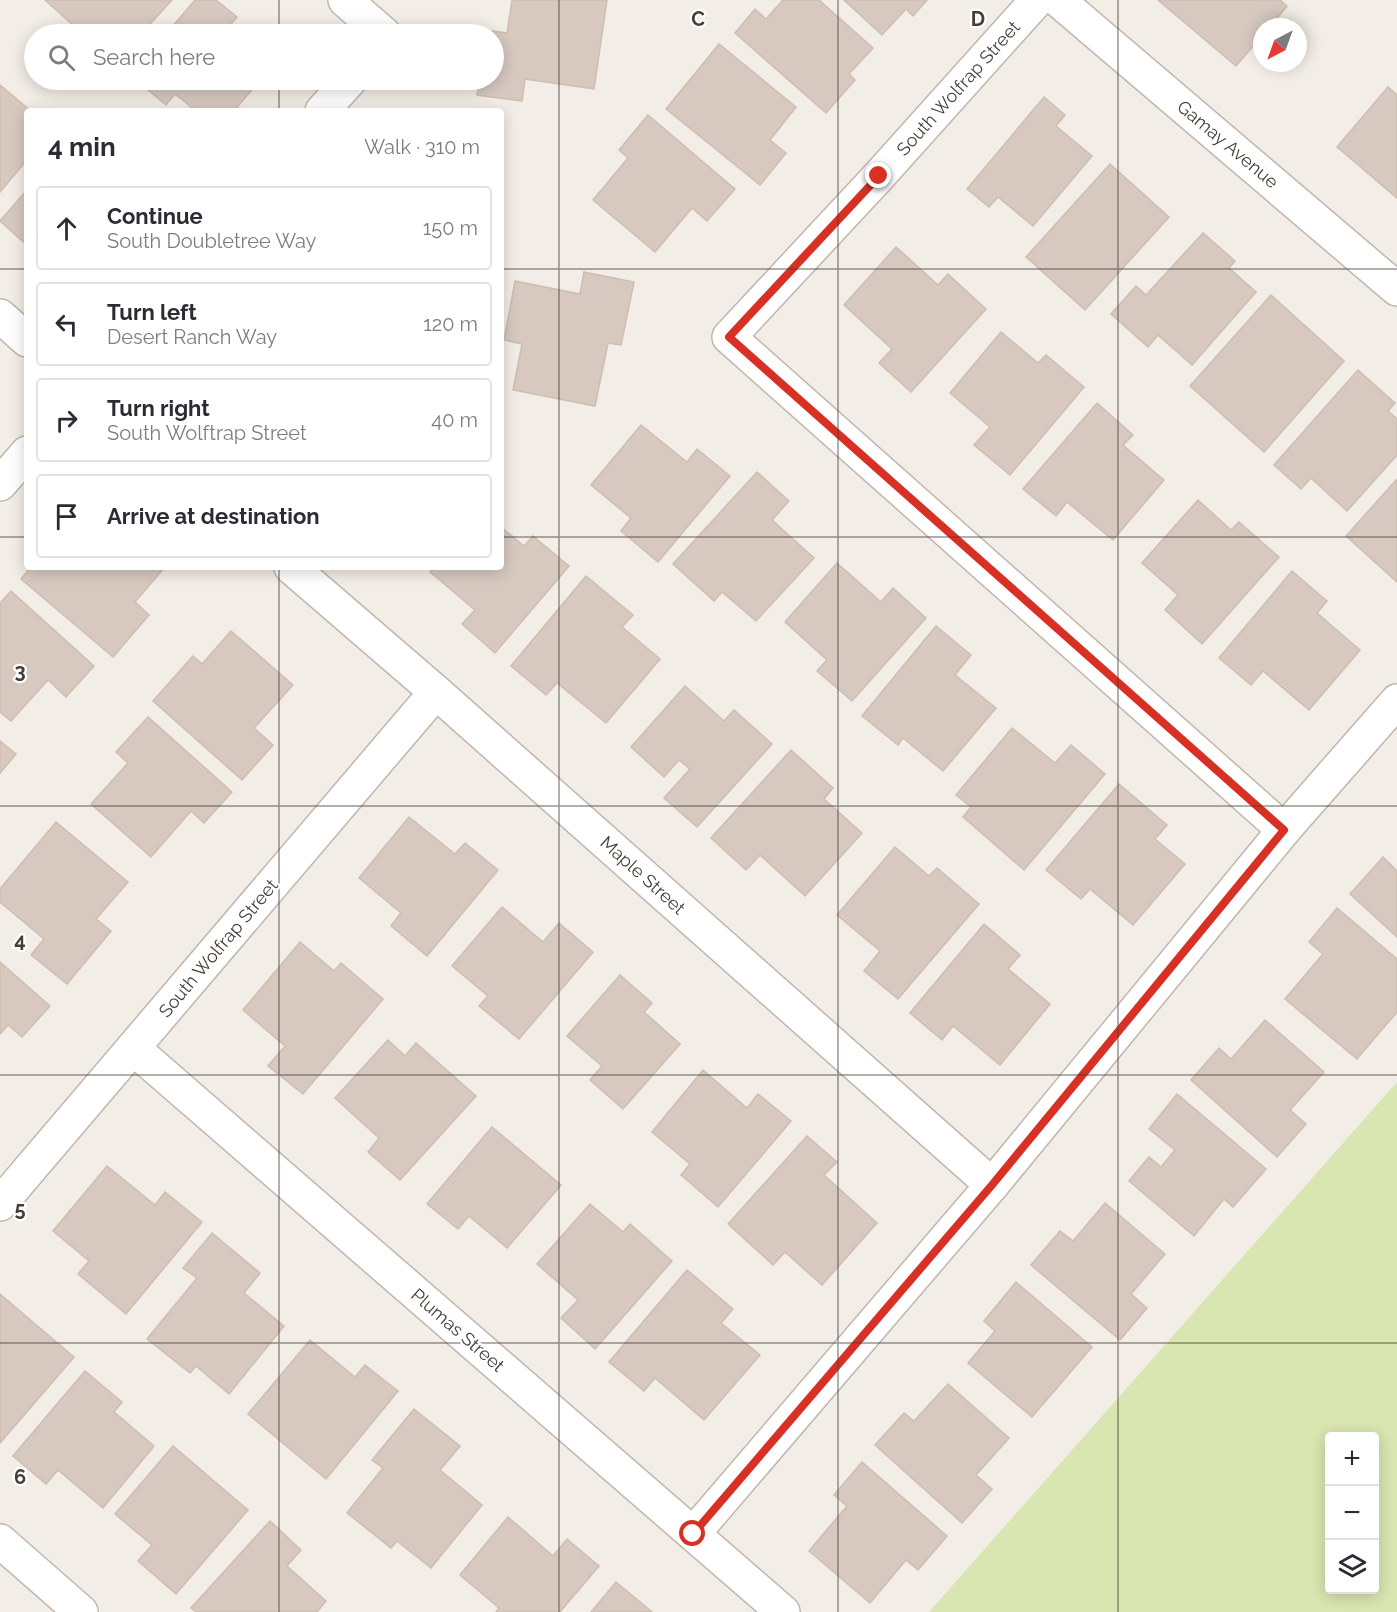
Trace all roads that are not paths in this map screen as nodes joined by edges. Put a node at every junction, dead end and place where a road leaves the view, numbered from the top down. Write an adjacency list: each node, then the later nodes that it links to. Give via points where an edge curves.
1 (345, 0): 4 (street)
2 (1037, 0): 15 (street, South Wolfrap Street, via 729,337)
3 (1058, 0): 7 (street, Gamay Avenue)
4 (373, 24)
5 (341, 90): 6 (street)
6 (325, 108)
7 (1397, 289)
8 (0, 316): 9 (street)
9 (24, 337)
10 (24, 456): 11 (street)
11 (0, 484)
12 (294, 570): 13 (street, Maple Street)
13 (436, 692): 16 (street, South Wolfrap Street); 17 (street, Maple Street)
14 (1397, 701): 15 (street)
15 (1284, 830): 17 (street)
16 (133, 1048): 18 (street, South Wolfrap Street); 19 (street, Plumas Street)
17 (992, 1185): 19 (street)
18 (0, 1204)
19 (693, 1534): 22 (street, Plumas Street)
20 (0, 1541): 21 (street)
21 (81, 1612)
22 (783, 1612)

